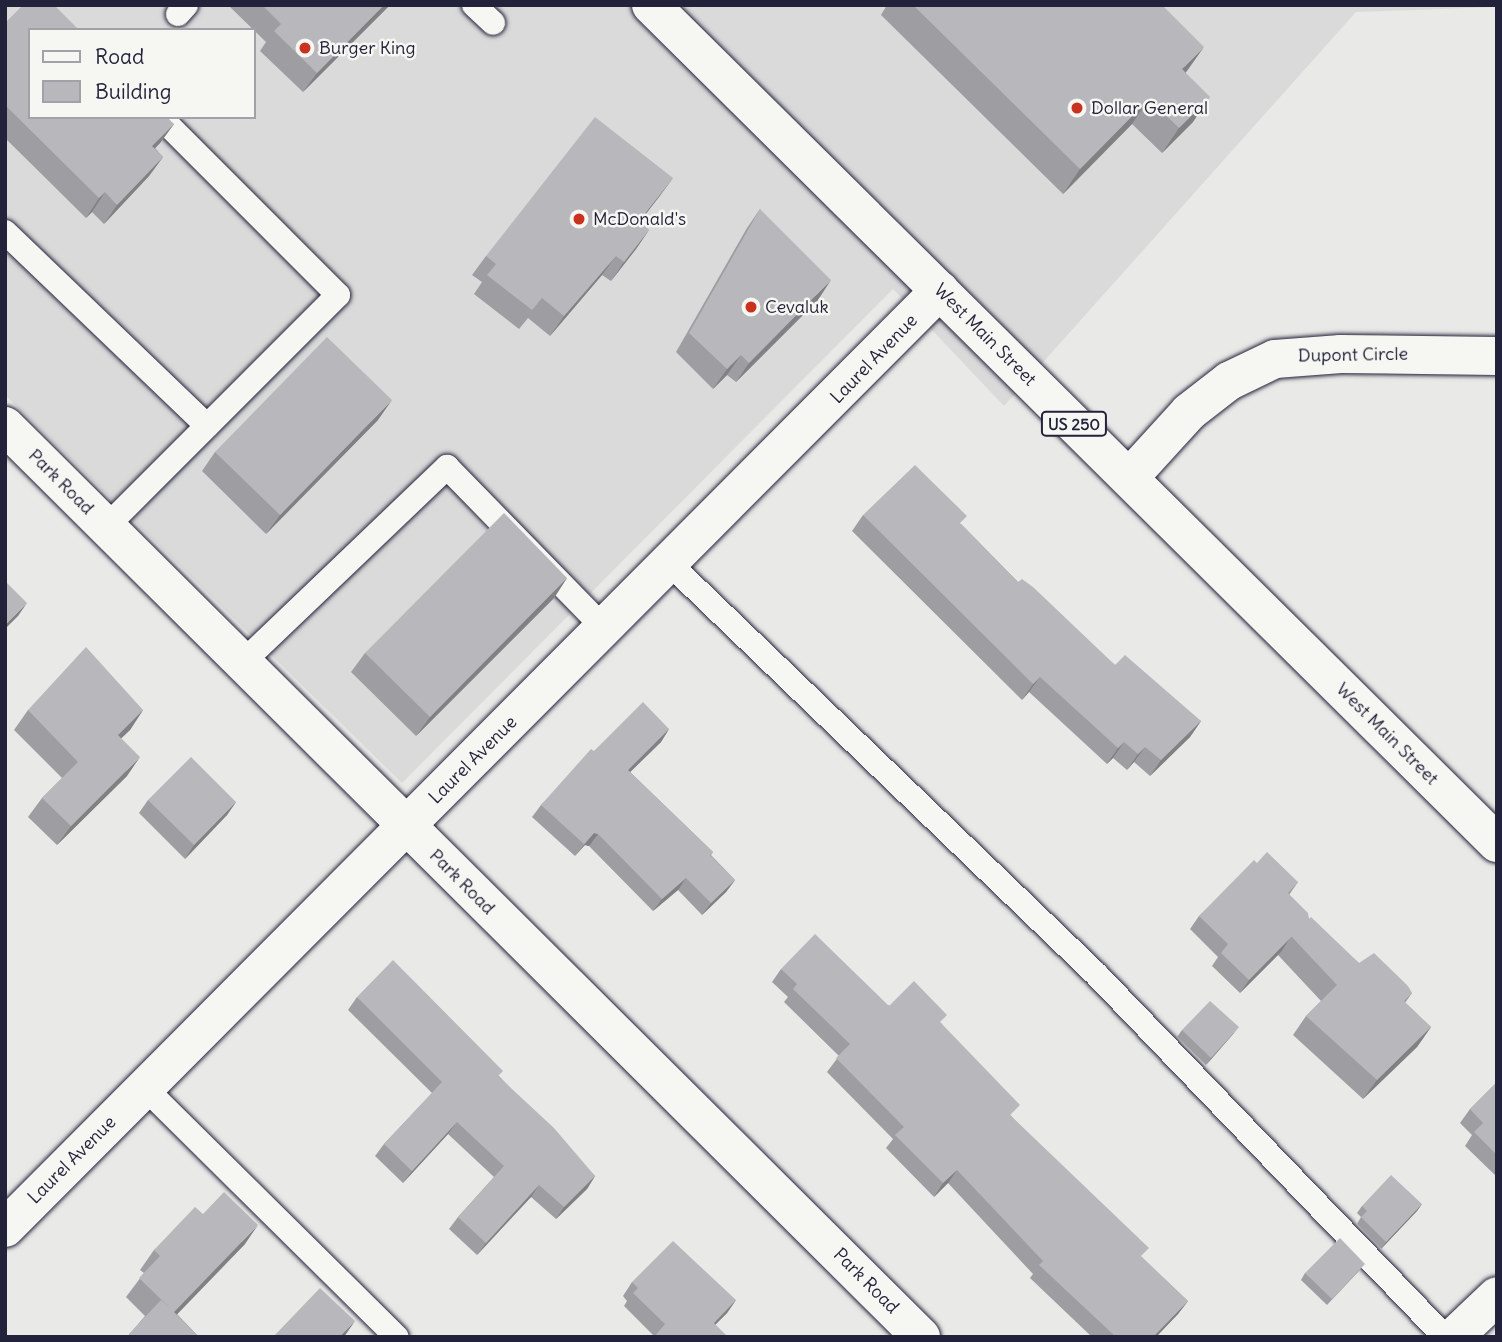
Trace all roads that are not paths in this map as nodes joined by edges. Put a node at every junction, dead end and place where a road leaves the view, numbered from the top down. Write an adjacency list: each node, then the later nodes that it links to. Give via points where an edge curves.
1 (474, 5): 3 (lane)
2 (651, 5): 6 (street, West Main Street / US 250)
3 (493, 23)
4 (162, 119): 9 (lane, via 338,295)
5 (5, 232): 9 (lane)
6 (940, 290): 10 (street, West Main Street / US 250); 12 (street, Laurel Avenue)
7 (1497, 356): 10 (street, Dupont Circle, via 1342,354 1276,359 1229,381 1189,412)
8 (5, 426): 11 (street, Park Road)
9 (207, 426): 11 (lane)
10 (1129, 478): 16 (street, West Main Street / US 250)
11 (106, 527): 14 (street, Park Road)
12 (670, 564): 13 (street, Laurel Avenue); 22 (lane, via 1096,974)
13 (605, 629): 14 (lane, via 447,467); 15 (street, Laurel Avenue)
14 (242, 663): 15 (street, Park Road)
15 (406, 827): 17 (street, Laurel Avenue); 21 (street, Park Road)
16 (1497, 843)
17 (145, 1088): 18 (street, Laurel Avenue); 20 (lane)
18 (5, 1228)
19 (1494, 1304): 23 (street)
20 (397, 1337)
21 (921, 1337)
22 (1445, 1337)
23 (1454, 1337)

